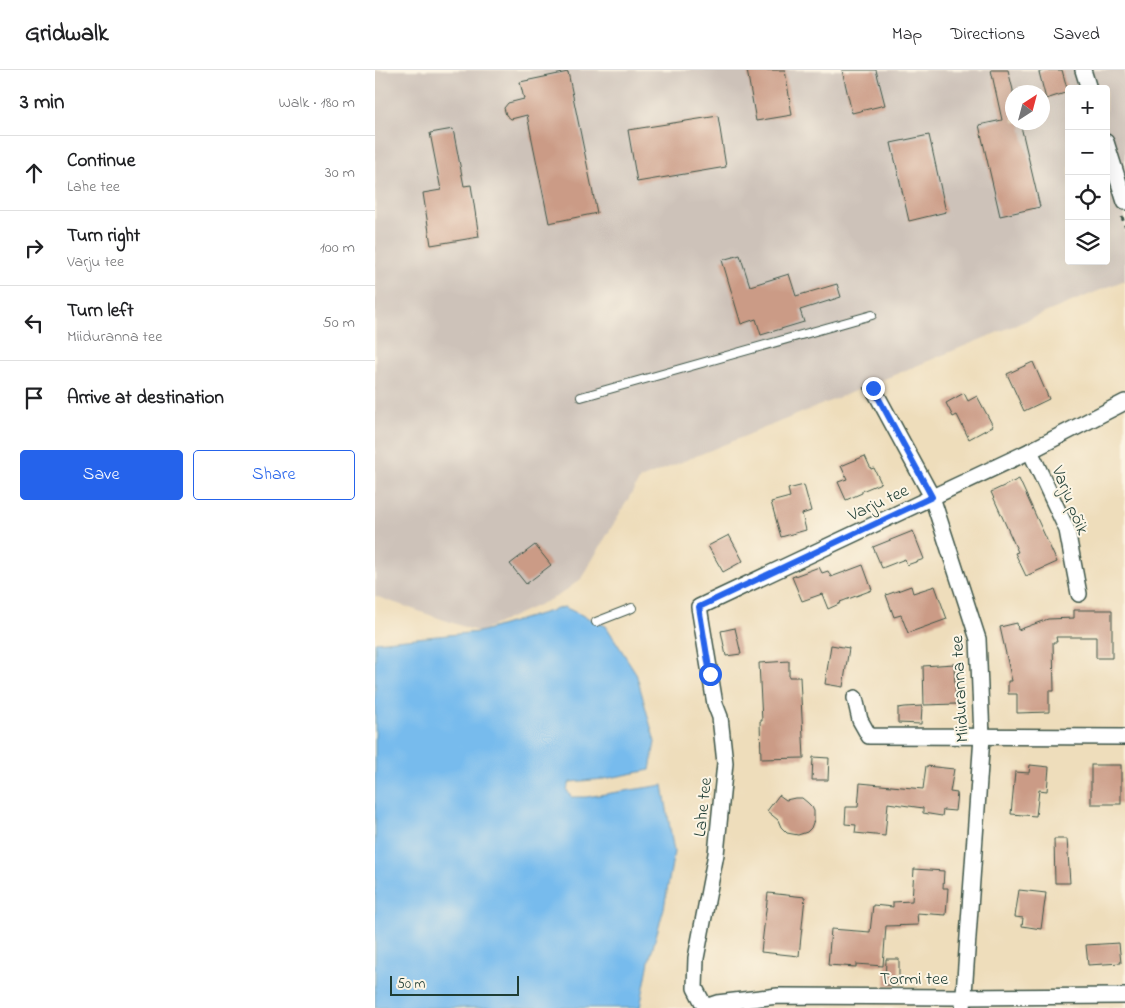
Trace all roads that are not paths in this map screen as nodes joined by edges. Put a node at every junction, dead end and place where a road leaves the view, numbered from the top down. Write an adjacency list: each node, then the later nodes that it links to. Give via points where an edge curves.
1 (1083, 70): 2 (street)
2 (1088, 85)
3 (1110, 155): 4 (street)
4 (1125, 202)
5 (872, 315): 7 (lane)
6 (873, 388): 10 (street, Miiduranna tee)
7 (581, 397)
8 (1125, 402): 9 (street, Varju tee)
9 (1030, 451): 10 (street, Varju tee); 11 (street, Varju põik, via 1067,530)
10 (932, 497): 12 (street, Varju tee); 16 (street, Miiduranna tee, via 978,640)
11 (1079, 594)
12 (699, 607): 20 (street, Lahe tee, via 720,717 725,763 716,854 696,958 695,988)
13 (633, 608): 14 (lane)
14 (596, 622)
15 (855, 698): 16 (street, via 860,720 869,736)
16 (982, 737): 17 (street); 19 (street, Miiduranna tee)
17 (1125, 737)
18 (1125, 996): 19 (street, Tormi tee)
19 (963, 1003): 20 (street, Tormi tee, via 779,996 717,1003)
20 (704, 1008)

